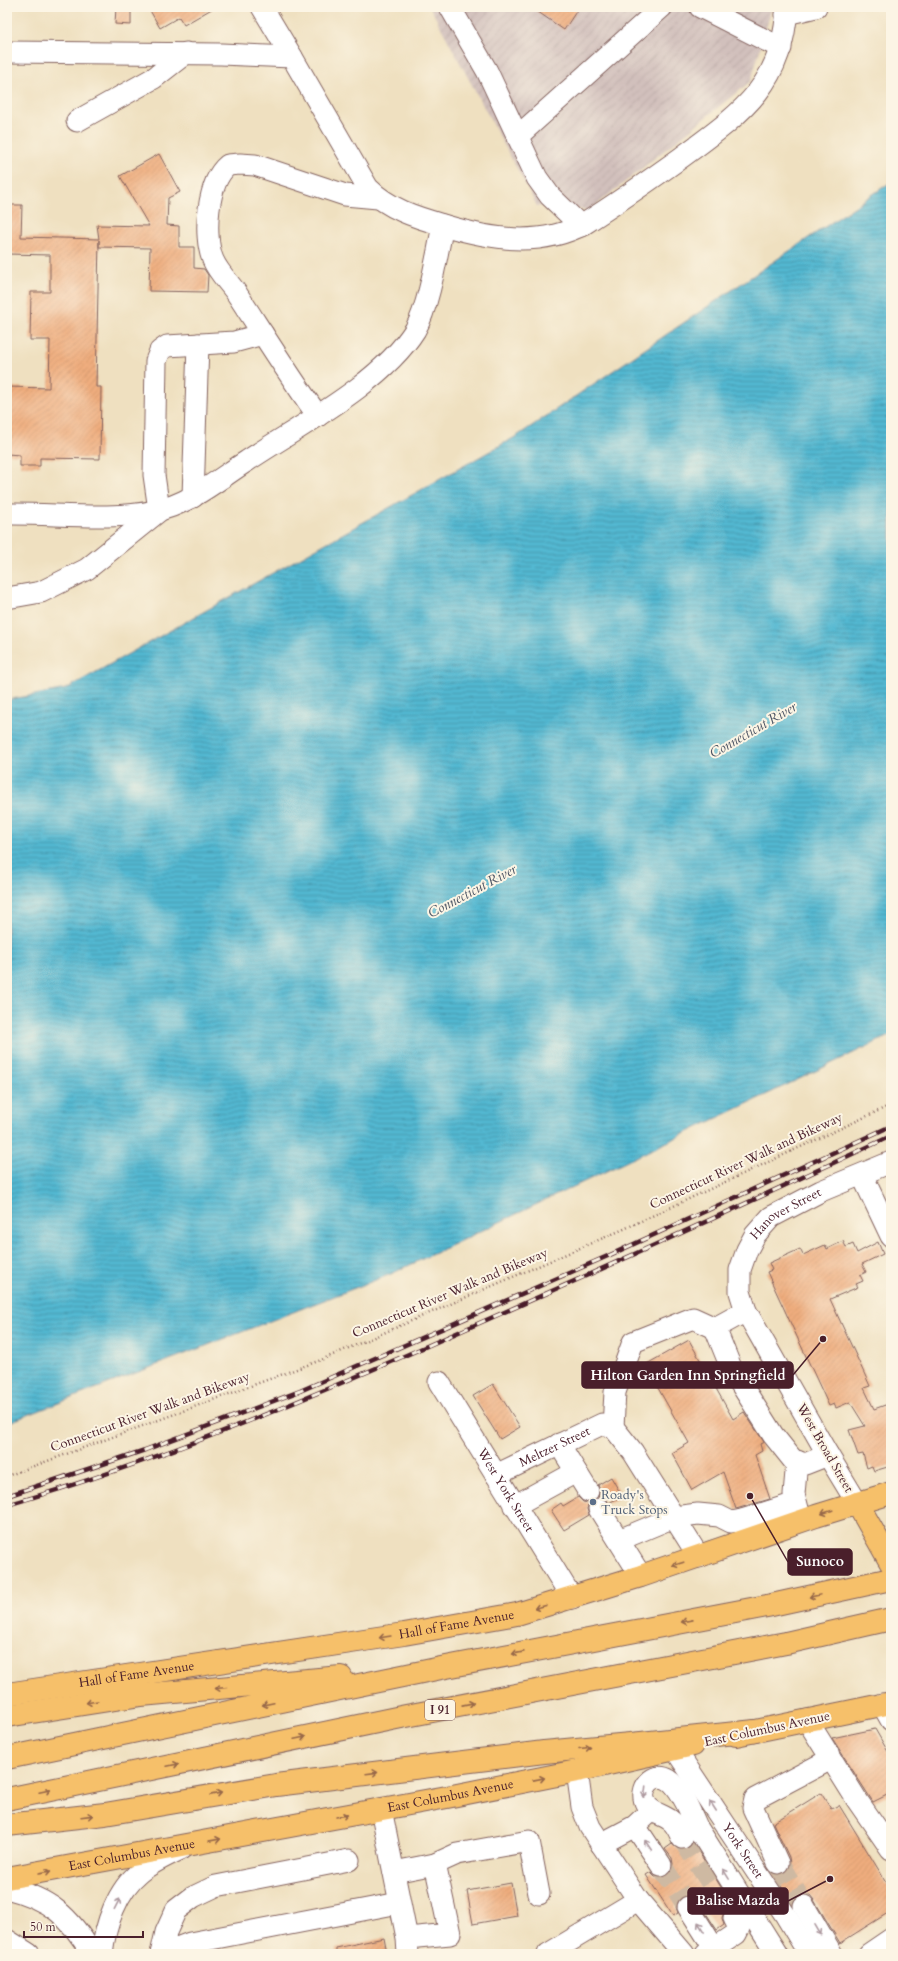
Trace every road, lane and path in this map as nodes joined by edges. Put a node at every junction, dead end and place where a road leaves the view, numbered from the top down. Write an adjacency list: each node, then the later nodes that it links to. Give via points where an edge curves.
1 (262, 7): 10 (street)
2 (450, 7): 12 (street, via 487,71)
3 (662, 7): 12 (street)
4 (700, 7): 7 (street)
5 (816, 7): 6 (street)
6 (786, 11): 7 (street)
7 (780, 48): 15 (street, via 773,67 758,91 731,121)
8 (7, 52): 9 (street)
9 (186, 53): 10 (street); 11 (street, via 154,78)
10 (292, 57): 13 (street, via 362,179)
11 (77, 121)
12 (518, 136): 15 (street, via 537,178 550,196)
13 (378, 198): 14 (street, via 406,213); 16 (street, via 345,195 255,165 234,164 223,170 216,181 211,202 208,232 211,254 220,272)
14 (443, 225): 15 (street, via 495,237 525,240 550,237); 18 (street, via 427,296 420,320 413,332 384,365)
15 (581, 226)
16 (263, 334): 17 (street, via 234,342); 18 (street)
17 (198, 344): 19 (street); 20 (street, via 167,346 160,351 156,361 154,476)
18 (318, 416): 19 (street)
19 (193, 497): 20 (street)
20 (159, 510): 21 (street, via 119,515); 22 (street, via 87,569 41,592)
21 (7, 514)
22 (7, 598)
23 (891, 1105): 36 (path, Connecticut River Walk and Bikeway, via 624,1229 321,1360)
24 (891, 1162): 25 (street, Hanover Street)
25 (862, 1175): 26 (street); 27 (street, Hanover Street, via 821,1191 771,1217 755,1235 740,1270 740,1292)
26 (891, 1236)
27 (746, 1311): 28 (street); 32 (street, West Broad Street)
28 (715, 1328): 30 (street, via 693,1318 633,1342 615,1392); 33 (street, via 732,1370 773,1435 793,1460)
29 (439, 1382): 35 (street, West York Street)
30 (614, 1427): 31 (street, Meltzer Street, via 602,1424); 43 (street)
31 (559, 1444): 34 (street); 35 (street, Meltzer Street)
32 (828, 1455): 33 (street, via 805,1464); 39 (street, West Broad Street)
33 (797, 1461): 42 (street, via 794,1494)
34 (576, 1472): 37 (street); 40 (street)
35 (496, 1475): 40 (street, West York Street)
36 (7, 1476)
37 (588, 1491)
38 (891, 1493): 39 (main road, Hall of Fame Avenue)
39 (857, 1503): 42 (main road, Hall of Fame Avenue, one-way to 42); 47 (main road)
40 (514, 1506): 50 (street, West York Street)
41 (599, 1509): 45 (street)
42 (799, 1512): 44 (main road, Hall of Fame Avenue)
43 (674, 1517): 44 (street, via 698,1514 719,1516); 45 (street); 46 (street)
44 (745, 1530): 46 (main road, Hall of Fame Avenue)
45 (618, 1540): 48 (street)
46 (699, 1557): 48 (main road, Hall of Fame Avenue, one-way to 48)
47 (891, 1564)
48 (641, 1576): 50 (main road, Hall of Fame Avenue)
49 (891, 1579): 52 (main road, one-way to 52)
50 (572, 1598): 53 (main road, Hall of Fame Avenue, one-way to 53, via 517,1614 459,1625)
51 (882, 1622): 62 (main road, I 91, one-way to 51, via 401,1717 786,1643)
52 (441, 1668): 55 (main road, one-way to 55, via 141,1696); 59 (main road, one-way to 59)
53 (7, 1694)
54 (888, 1709): 56 (main road, East Columbus Avenue)
55 (7, 1716)
56 (808, 1720): 57 (main road, East Columbus Avenue); 60 (street)
57 (755, 1731): 58 (main road, East Columbus Avenue); 65 (main road, one-way to 57, via 105,1814 276,1784 544,1752)
58 (675, 1749): 61 (main road, East Columbus Avenue); 88 (street, York Street, one-way to 58)
59 (7, 1758)
60 (832, 1759): 70 (street); 72 (street, via 755,1799 753,1808)
61 (577, 1771): 63 (main road, East Columbus Avenue, one-way to 61); 68 (street, via 582,1807 590,1827)
62 (7, 1799)
63 (381, 1809): 69 (main road, East Columbus Avenue, one-way to 63); 75 (street)
64 (651, 1811): 66 (street); 67 (street, via 672,1821); 94 (street, one-way to 64, via 697,1827 675,1785 668,1779 652,1778 646,1784 643,1791 645,1803)
65 (7, 1825)
66 (634, 1826): 68 (street); 74 (street, one-way to 66)
67 (682, 1838)
68 (602, 1844): 79 (street)
69 (190, 1845): 76 (main road, East Columbus Avenue, one-way to 69); 91 (street, one-way to 69, via 108,1924 124,1889 139,1873 158,1859)
70 (891, 1849)
71 (349, 1860): 80 (street, via 216,1886 193,1897 176,1910 166,1932 161,1954 190,1942)
72 (778, 1863)
73 (435, 1864): 75 (street); 78 (street, via 458,1854 529,1841); 86 (street, via 450,1934)
74 (661, 1865)
75 (394, 1872): 80 (street)
76 (7, 1878)
77 (7, 1888): 90 (street, via 46,1901 81,1934)
78 (539, 1894)
79 (638, 1900): 92 (street); 93 (street)
80 (399, 1903): 86 (street)
81 (804, 1906): 95 (street, one-way to 95)
82 (688, 1907): 87 (street, one-way to 82)
83 (734, 1918): 87 (street, via 739,1928 736,1934)
84 (891, 1939): 96 (street)
85 (7, 1940): 89 (street)
86 (407, 1946)
87 (710, 1951)
88 (800, 1951)
89 (29, 1954)
90 (92, 1954)
91 (102, 1954)
92 (548, 1954)
93 (684, 1954)
94 (777, 1954)
95 (832, 1954)
96 (869, 1954)

